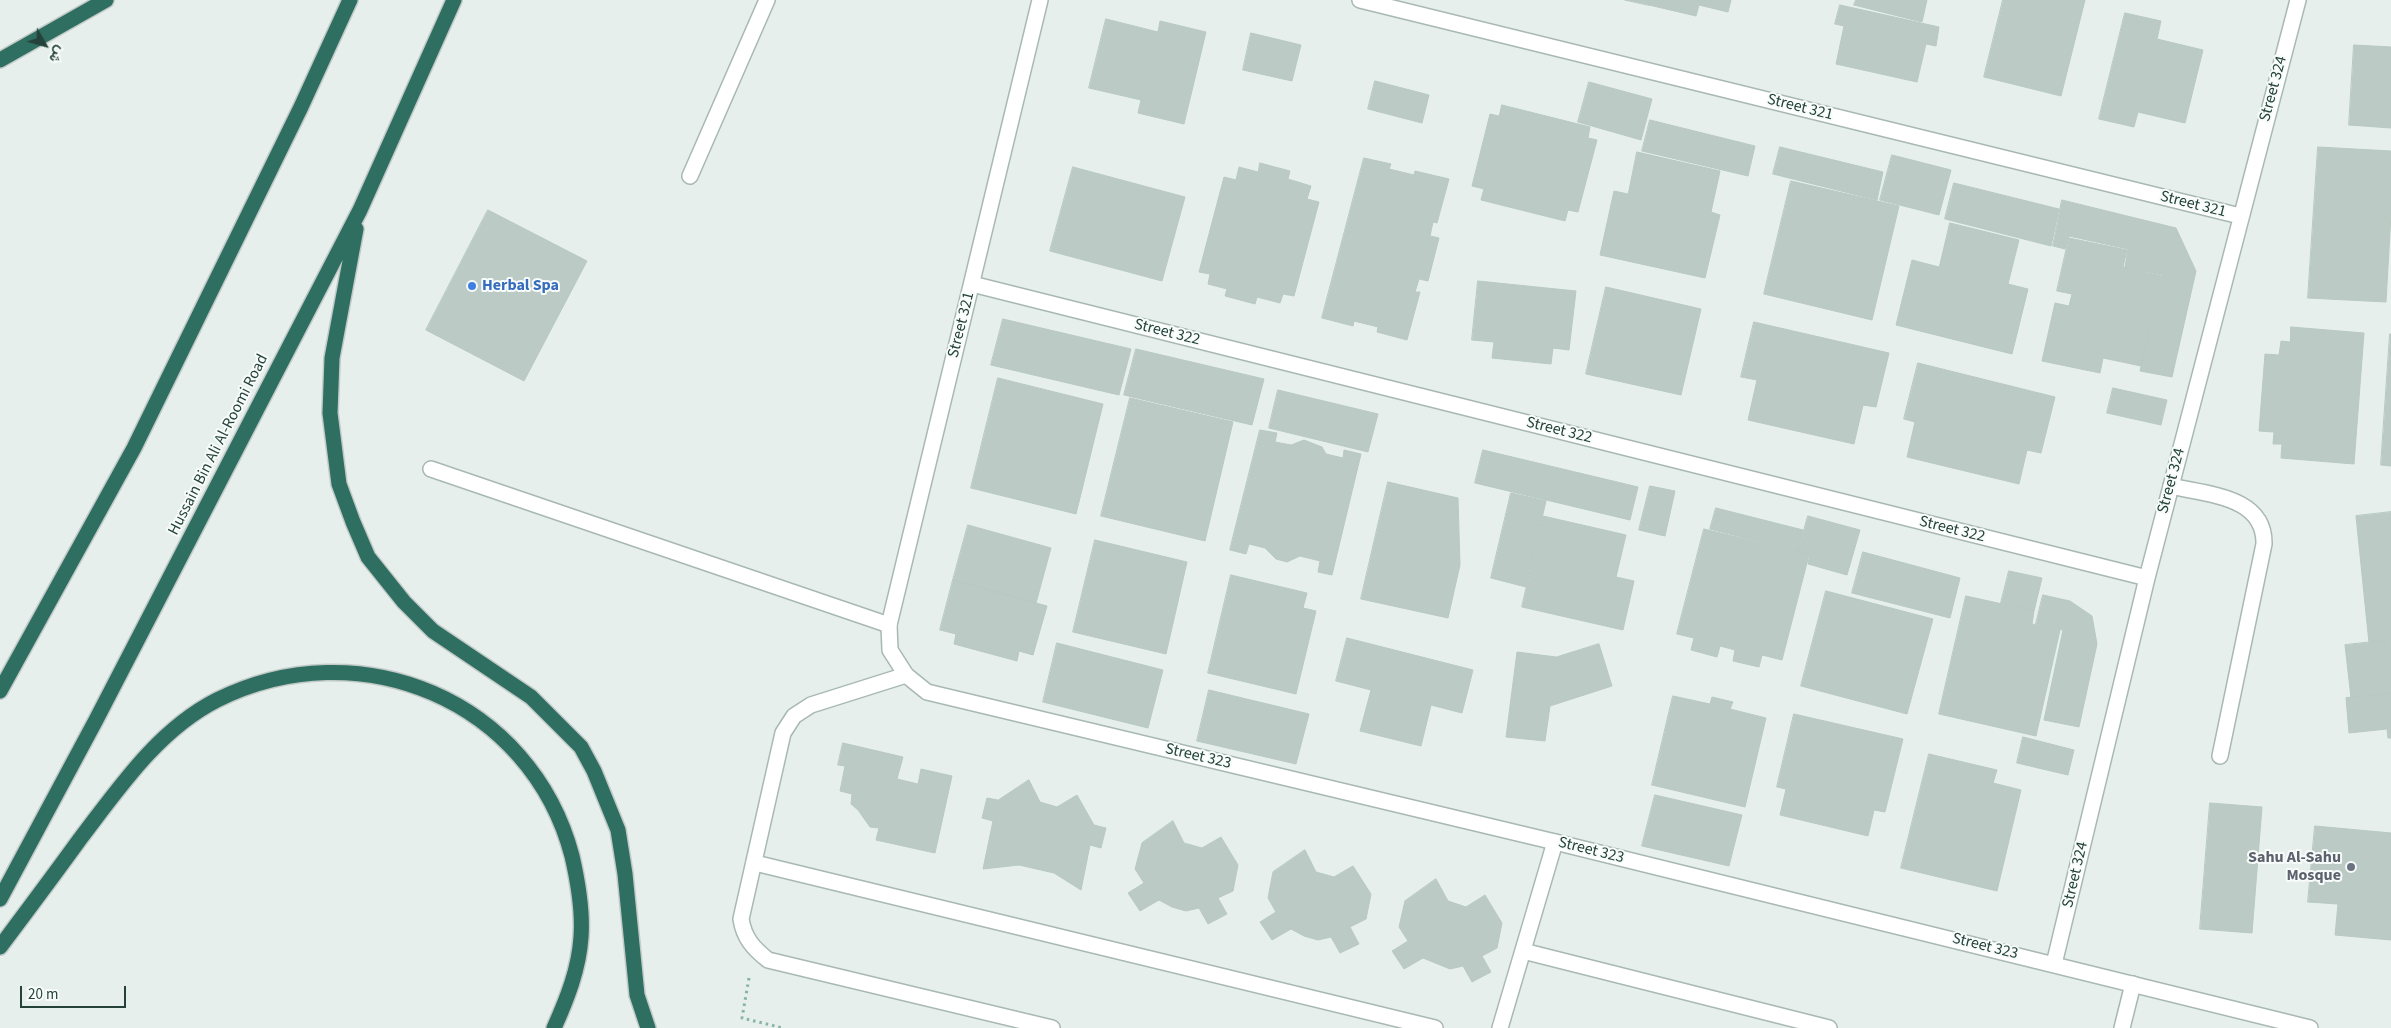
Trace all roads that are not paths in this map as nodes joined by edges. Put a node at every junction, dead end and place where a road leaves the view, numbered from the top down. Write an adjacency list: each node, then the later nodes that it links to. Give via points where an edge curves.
1 (106, 0): 8 (highway)
2 (350, 0): 19 (highway, via 134,448)
3 (454, 0): 10 (highway, Hussain Bin Ali Al-Roomi Road)
4 (767, 0): 9 (street)
5 (1040, 0): 12 (street, Street 321)
6 (1360, 0): 11 (street, Street 321)
7 (2298, 0): 11 (street, Street 324)
8 (0, 60)
9 (690, 176)
10 (360, 210): 23 (highway, Hussain Bin Ali Al-Roomi Road, via 96,720); 29 (highway, via 332,358 330,413 340,484 368,557 404,602 439,636 531,697 581,747 618,830 638,995)
11 (2240, 216): 14 (street, Street 324)
12 (972, 284): 15 (street, Street 322); 16 (street, Street 321)
13 (431, 469): 16 (street)
14 (2171, 486): 15 (street, Street 324); 20 (street, via 2248,507 2258,516 2264,535)
15 (2147, 578): 26 (street, Street 324)
16 (889, 625): 17 (street, Street 321)
17 (890, 650): 18 (street, Street 323)
18 (906, 675): 21 (street, Street 323, via 926,692); 22 (street, via 811,704 794,716 783,733)
19 (0, 691)
20 (2220, 756)
21 (1554, 842): 25 (street); 26 (street, Street 323)
22 (755, 863): 30 (street, via 741,919 743,933 768,960); 31 (street)
23 (0, 898)
24 (0, 947): 28 (highway, via 123,783 182,722 214,701 264,682 313,672 370,674 412,684 478,717 523,760 560,818 574,867 580,901 581,936 572,983)
25 (1523, 951): 32 (street); 33 (street)
26 (2054, 964): 27 (street, Street 323)
27 (2132, 984): 34 (street); 35 (street, Street 323)
28 (554, 1028)
29 (648, 1028)
30 (1052, 1028)
31 (1435, 1028)
32 (1500, 1028)
33 (1829, 1028)
34 (2122, 1028)
35 (2310, 1028)

